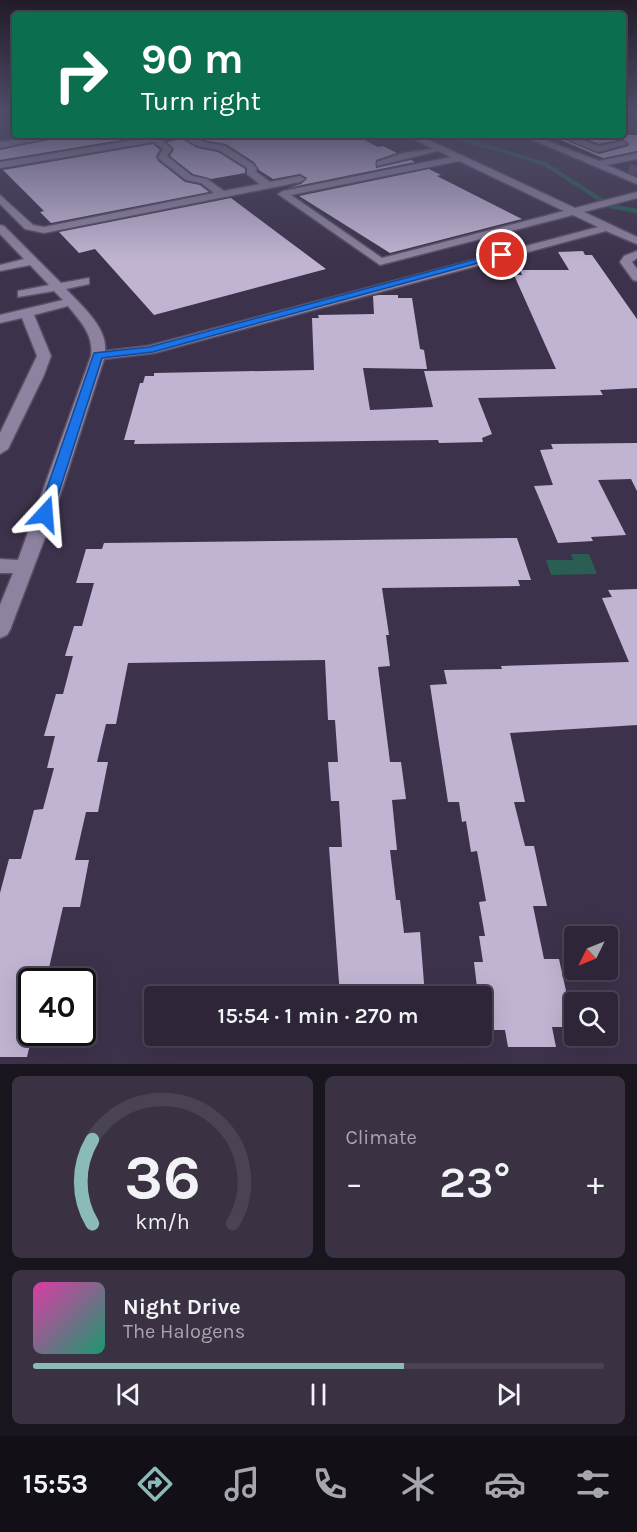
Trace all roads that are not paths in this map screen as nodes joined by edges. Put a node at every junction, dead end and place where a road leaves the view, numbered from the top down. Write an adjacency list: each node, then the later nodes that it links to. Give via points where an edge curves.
1 (26, 161): 10 (street)
2 (167, 161): 13 (street, via 189,178)
3 (242, 161): 12 (street)
4 (391, 161): 12 (street)
5 (446, 161): 16 (street, via 283,194 380,262)
6 (465, 161): 16 (street)
7 (590, 161): 9 (street)
8 (609, 161): 9 (street)
9 (598, 164): 11 (street)
10 (0, 165)
11 (637, 181)
12 (266, 184): 13 (street)
13 (220, 193): 15 (street, via 35,230)
14 (637, 195): 16 (street)
15 (0, 198)
16 (574, 212): 17 (street)
17 (608, 227): 19 (street); 30 (street, via 149,350)
18 (0, 228): 21 (street)
19 (637, 241)
20 (634, 254): 23 (street, via 626,262)
21 (31, 261): 22 (street); 25 (street)
22 (0, 268)
23 (637, 277)
24 (85, 281): 25 (street)
25 (57, 287): 26 (street); 27 (street)
26 (22, 294)
27 (71, 302): 28 (street); 30 (street, via 96,335)
28 (27, 314): 29 (street); 31 (street, via 44,356)
29 (0, 319)
30 (98, 356): 33 (street)
31 (0, 449)
32 (0, 566): 33 (street)
33 (24, 567): 34 (street)
34 (2, 622)

